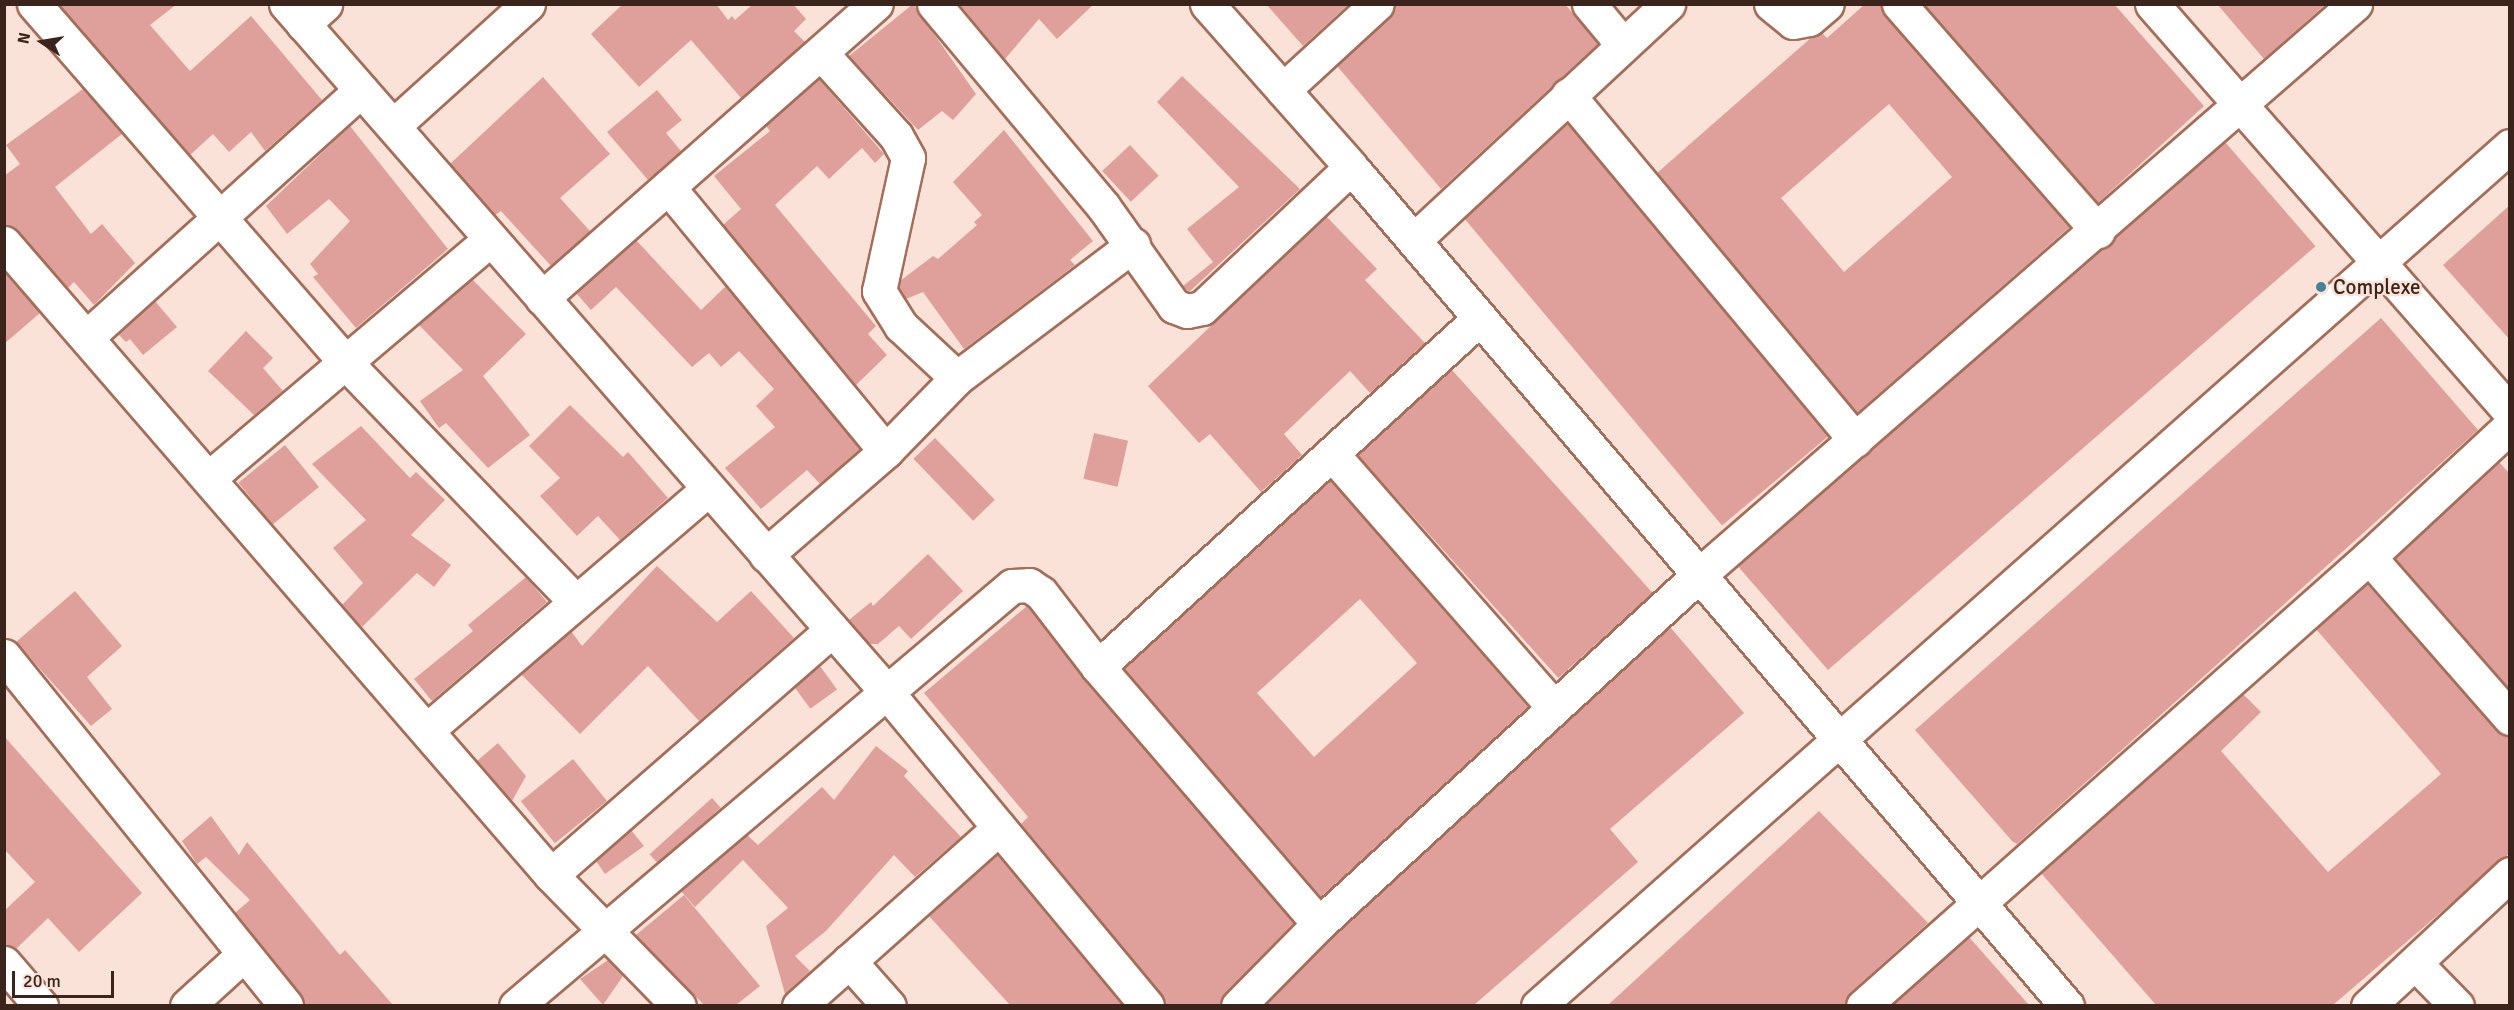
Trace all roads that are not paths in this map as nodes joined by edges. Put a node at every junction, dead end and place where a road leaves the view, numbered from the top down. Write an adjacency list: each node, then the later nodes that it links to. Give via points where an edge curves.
1 (34, 4): 25 (street)
2 (528, 4): 21 (street)
3 (876, 4): 16 (street)
4 (934, 4): 30 (street)
5 (1207, 4): 18 (street)
6 (1377, 4): 18 (street)
7 (1589, 4): 15 (street)
8 (1668, 4): 15 (street)
9 (1771, 4): 10 (street, via 1793,22 1809,19)
10 (1827, 4)
11 (1899, 4): 26 (street)
12 (2152, 4): 20 (street)
13 (2355, 4): 20 (street)
14 (305, 11): 17 (street)
15 (1623, 45): 19 (street)
16 (821, 53): 24 (street); 36 (street, via 896,136 908,158 879,291 901,326)
17 (361, 90): 21 (street); 25 (street)
18 (1283, 90): 23 (street)
19 (1568, 95): 28 (street); 39 (street)
20 (2242, 107): 26 (street); 31 (street)
21 (393, 126): 27 (street)
22 (2510, 146): 31 (street)
23 (1351, 167): 28 (street); 30 (street, via 1202,308 1186,311 1174,306)
24 (668, 187): 32 (street); 40 (street)
25 (222, 215): 34 (street); 35 (street)
26 (2098, 231): 39 (street)
27 (491, 239): 32 (street); 35 (street)
28 (1414, 240): 33 (street)
29 (4, 243): 34 (street)
30 (1133, 244): 36 (street)
31 (2377, 262): 37 (street); 55 (street)
32 (542, 298): 43 (street)
33 (1480, 318): 41 (street); 46 (street)
34 (88, 335): 42 (street)
35 (346, 363): 42 (street); 47 (street)
36 (957, 378): 40 (street)
37 (2510, 412)
38 (2510, 426): 45 (street)
39 (1855, 440): 46 (street)
40 (885, 451): 44 (street)
41 (1332, 454): 50 (street); 52 (street)
42 (210, 477): 54 (street)
43 (708, 489): 44 (street); 47 (street)
44 (766, 555): 48 (street)
45 (2369, 557): 53 (street); 59 (street)
46 (1699, 575): 52 (street); 55 (street)
47 (575, 601): 54 (street)
48 (832, 630): 51 (street); 58 (street)
49 (4, 656): 62 (street)
50 (1098, 667): 51 (street, via 1041,593 1029,585 1012,586); 60 (street)
51 (885, 690): 56 (street); 61 (street)
52 (1554, 708): 60 (street)
53 (2510, 718)
54 (427, 730): 58 (street)
55 (1837, 738): 59 (street); 75 (street)
56 (999, 828): 63 (street); 73 (street)
57 (2510, 874): 65 (street)
58 (551, 875): 61 (street)
59 (1981, 902): 76 (street); 77 (street)
60 (1319, 924): 74 (street)
61 (608, 928): 69 (street); 70 (street)
62 (244, 954): 67 (street); 68 (street)
63 (849, 961): 71 (street); 72 (street)
64 (4, 963): 66 (street)
65 (2415, 963): 78 (street); 79 (street)
66 (41, 1005)
67 (187, 1005)
68 (286, 1005)
69 (516, 1005)
70 (679, 1005)
71 (799, 1005)
72 (889, 1005)
73 (1147, 1005)
74 (1238, 1005)
75 (1538, 1005)
76 (1863, 1005)
77 (2067, 1005)
78 (2367, 1005)
79 (2457, 1005)

